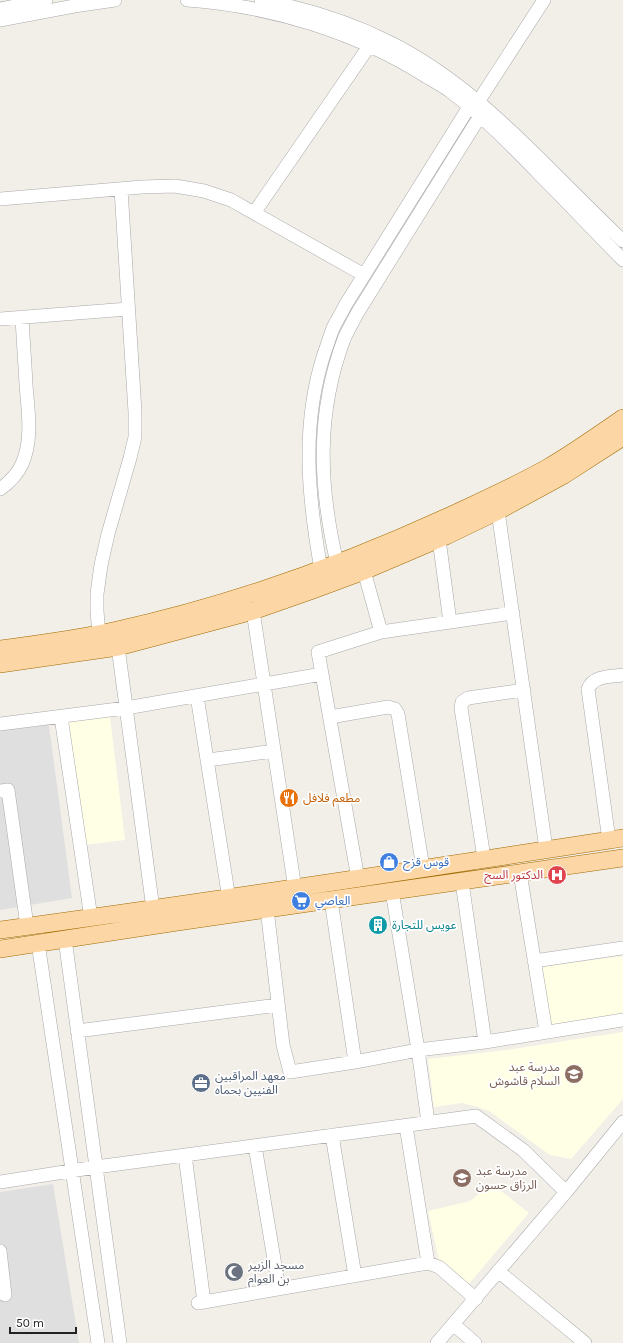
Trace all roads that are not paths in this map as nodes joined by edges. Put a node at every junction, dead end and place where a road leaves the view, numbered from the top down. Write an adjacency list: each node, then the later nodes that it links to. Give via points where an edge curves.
1 (46, 0): 6 (street)
2 (115, 0): 6 (street, via 74,6)
3 (187, 0): 7 (street, via 269,12)
4 (261, 0): 7 (street, via 343,23)
5 (544, 0): 8 (street)
6 (1, 9)
7 (373, 41): 8 (street, via 383,51); 11 (street)
8 (477, 106): 12 (street, via 513,132); 13 (street, via 502,136); 14 (street); 23 (street, via 358,312 345,337 336,364 325,412 324,454 325,495)
9 (121, 189): 10 (street); 11 (street, via 176,186 204,191 231,200); 15 (street)
10 (0, 199)
11 (254, 213): 14 (street)
12 (622, 239)
13 (623, 260)
14 (364, 275): 24 (street, via 333,329 322,361 311,411 308,454 310,496)
15 (128, 309): 16 (street); 30 (street, via 135,412 134,437 101,565 97,594)
16 (22, 317): 17 (street); 20 (street, via 28,411 27,445 14,478)
17 (0, 319)
18 (623, 418): 23 (main road, via 548,468 408,535)
19 (623, 437): 21 (main road, via 564,475)
20 (0, 489)
21 (498, 511): 22 (main road); 27 (street)
22 (439, 539): 25 (main road); 28 (street)
23 (337, 563): 24 (main road)
24 (321, 569): 30 (main road, via 196,610)
25 (364, 571): 26 (main road); 29 (street)
26 (253, 611): 31 (main road); 36 (street)
27 (513, 613): 28 (street); 37 (street)
28 (450, 622): 29 (street)
29 (381, 632): 34 (street, via 318,652)
30 (99, 634): 32 (main road)
31 (118, 647): 33 (main road); 39 (street)
32 (0, 649)
33 (0, 664)
34 (322, 674): 36 (street); 41 (street)
35 (623, 674): 46 (street, via 596,679 588,689)
36 (263, 684): 38 (street); 43 (street)
37 (524, 690): 47 (street); 48 (street, via 468,698 462,702)
38 (197, 696): 39 (street); 44 (street)
39 (126, 708): 40 (street); 58 (street)
40 (61, 717): 42 (street); 60 (street)
41 (330, 717): 50 (street, via 388,707 395,709 398,714); 52 (street)
42 (0, 724)
43 (274, 751): 44 (street); 54 (street)
44 (208, 760): 56 (street)
45 (0, 791): 61 (street, via 8,790)
46 (616, 839): 47 (main road)
47 (546, 849): 48 (main road)
48 (484, 858): 50 (main road)
49 (623, 858): 51 (main road)
50 (423, 868): 52 (main road)
51 (520, 873): 53 (main road); 67 (street)
52 (358, 879): 54 (main road)
53 (462, 882): 55 (main road); 72 (street)
54 (295, 889): 56 (main road)
55 (392, 891): 57 (main road); 73 (street)
56 (229, 899): 58 (main road)
57 (331, 900): 59 (main road); 74 (street)
58 (153, 909): 60 (main road)
59 (267, 909): 63 (main road); 68 (street)
60 (90, 918): 61 (main road)
61 (27, 926): 62 (main road)
62 (0, 930)
63 (65, 939): 64 (main road); 70 (street)
64 (38, 943): 66 (main road); 82 (street)
65 (623, 948): 67 (street)
66 (0, 949)
67 (534, 961): 71 (street)
68 (278, 1005): 70 (street); 74 (street, via 283,1045 290,1072)
69 (623, 1020): 71 (street)
70 (77, 1031): 81 (street)
71 (546, 1032): 72 (street)
72 (485, 1042): 73 (street)
73 (418, 1050): 74 (street); 75 (street)
74 (355, 1062)
75 (428, 1122): 77 (street); 84 (street, via 476,1116 523,1150)
76 (623, 1122): 84 (street)
77 (406, 1126): 78 (street); 86 (street)
78 (332, 1135): 79 (street); 88 (street)
79 (255, 1146): 80 (street); 89 (street)
80 (185, 1155): 81 (street); 89 (street, via 201,1302)
81 (96, 1166): 82 (street); 94 (street)
82 (72, 1171): 83 (street); 93 (street)
83 (0, 1182)
84 (566, 1192): 87 (street)
85 (0, 1251): 90 (street)
86 (428, 1264): 88 (street); 91 (street, via 439,1267)
87 (498, 1271): 91 (street); 97 (street)
88 (355, 1276): 89 (street)
89 (279, 1289)
90 (6, 1295)
91 (476, 1298): 92 (street)
92 (453, 1324): 95 (street); 96 (street)
93 (98, 1343)
94 (120, 1343)
95 (437, 1343)
96 (475, 1343)
97 (585, 1343)

